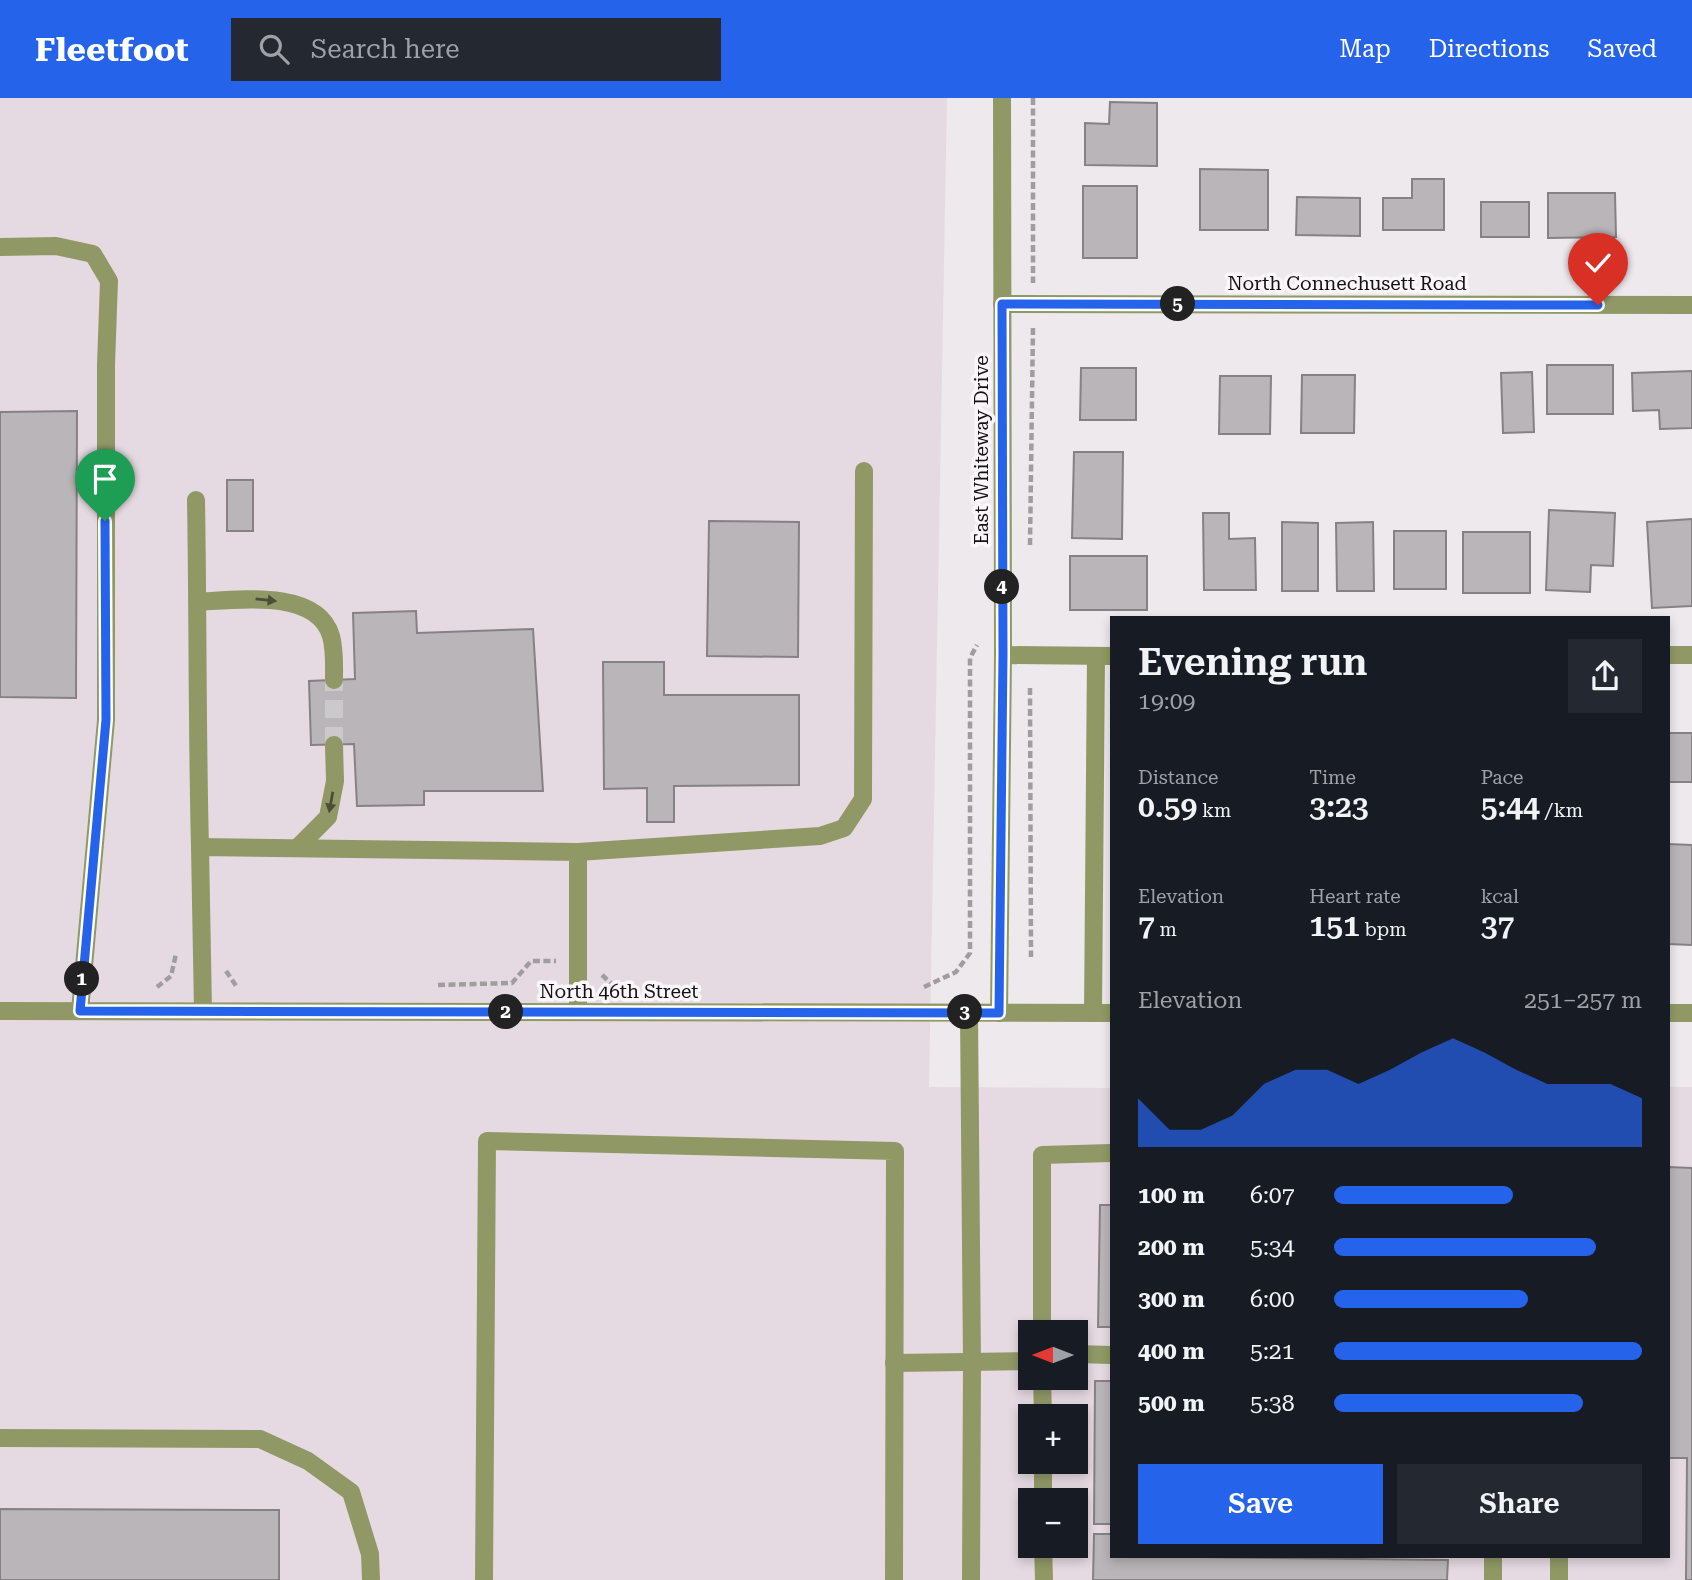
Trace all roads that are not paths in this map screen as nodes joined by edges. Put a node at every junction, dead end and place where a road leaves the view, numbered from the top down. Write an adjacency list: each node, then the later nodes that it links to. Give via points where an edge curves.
1 (1002, 98): 3 (street, East Whiteway Drive)
2 (0, 247): 18 (street, via 56,246 93,254 109,281 106,720)
3 (1002, 304): 4 (street, North Connechusett Road); 8 (street, East Whiteway Drive)
4 (1692, 305)
5 (864, 471): 16 (street, via 863,799 844,828 820,836)
6 (196, 500): 7 (street)
7 (198, 602): 12 (street, one-way to 12, via 252,599 291,603 317,615 331,634); 14 (street)
8 (1003, 655): 11 (street); 22 (street, East Whiteway Drive)
9 (1670, 655): 10 (street)
10 (1692, 655)
11 (1103, 656): 23 (street)
12 (334, 680)
13 (334, 744): 15 (street, one-way to 15, via 335,781 328,817)
14 (200, 846): 15 (street); 19 (street)
15 (298, 848): 16 (street)
16 (578, 852): 20 (street)
17 (0, 1011): 18 (street, North 46th Street)
18 (80, 1011): 19 (street, North 46th Street)
19 (203, 1011): 20 (street, North 46th Street)
20 (578, 1012): 21 (street, North 46th Street)
21 (970, 1012): 22 (street, North 46th Street); 33 (street)
22 (999, 1013): 23 (street, North 46th Street)
23 (1093, 1013): 24 (street, North 46th Street)
24 (1110, 1013)
25 (1670, 1013): 26 (street)
26 (1692, 1013)
27 (1110, 1153): 28 (street, via 1042,1155)
28 (1042, 1320)
29 (1088, 1354): 30 (street)
30 (1110, 1355)
31 (1018, 1361): 33 (street)
32 (894, 1363): 33 (street); 39 (street, via 895,1151 487,1141); 40 (street)
33 (972, 1363): 41 (street)
34 (0, 1438): 38 (street, via 260,1439 308,1461 351,1492 370,1554)
35 (1044, 1558): 42 (street)
36 (1493, 1558): 43 (street)
37 (1559, 1558): 44 (street)
38 (371, 1580)
39 (484, 1580)
40 (894, 1580)
41 (971, 1580)
42 (1044, 1580)
43 (1493, 1580)
44 (1559, 1580)

